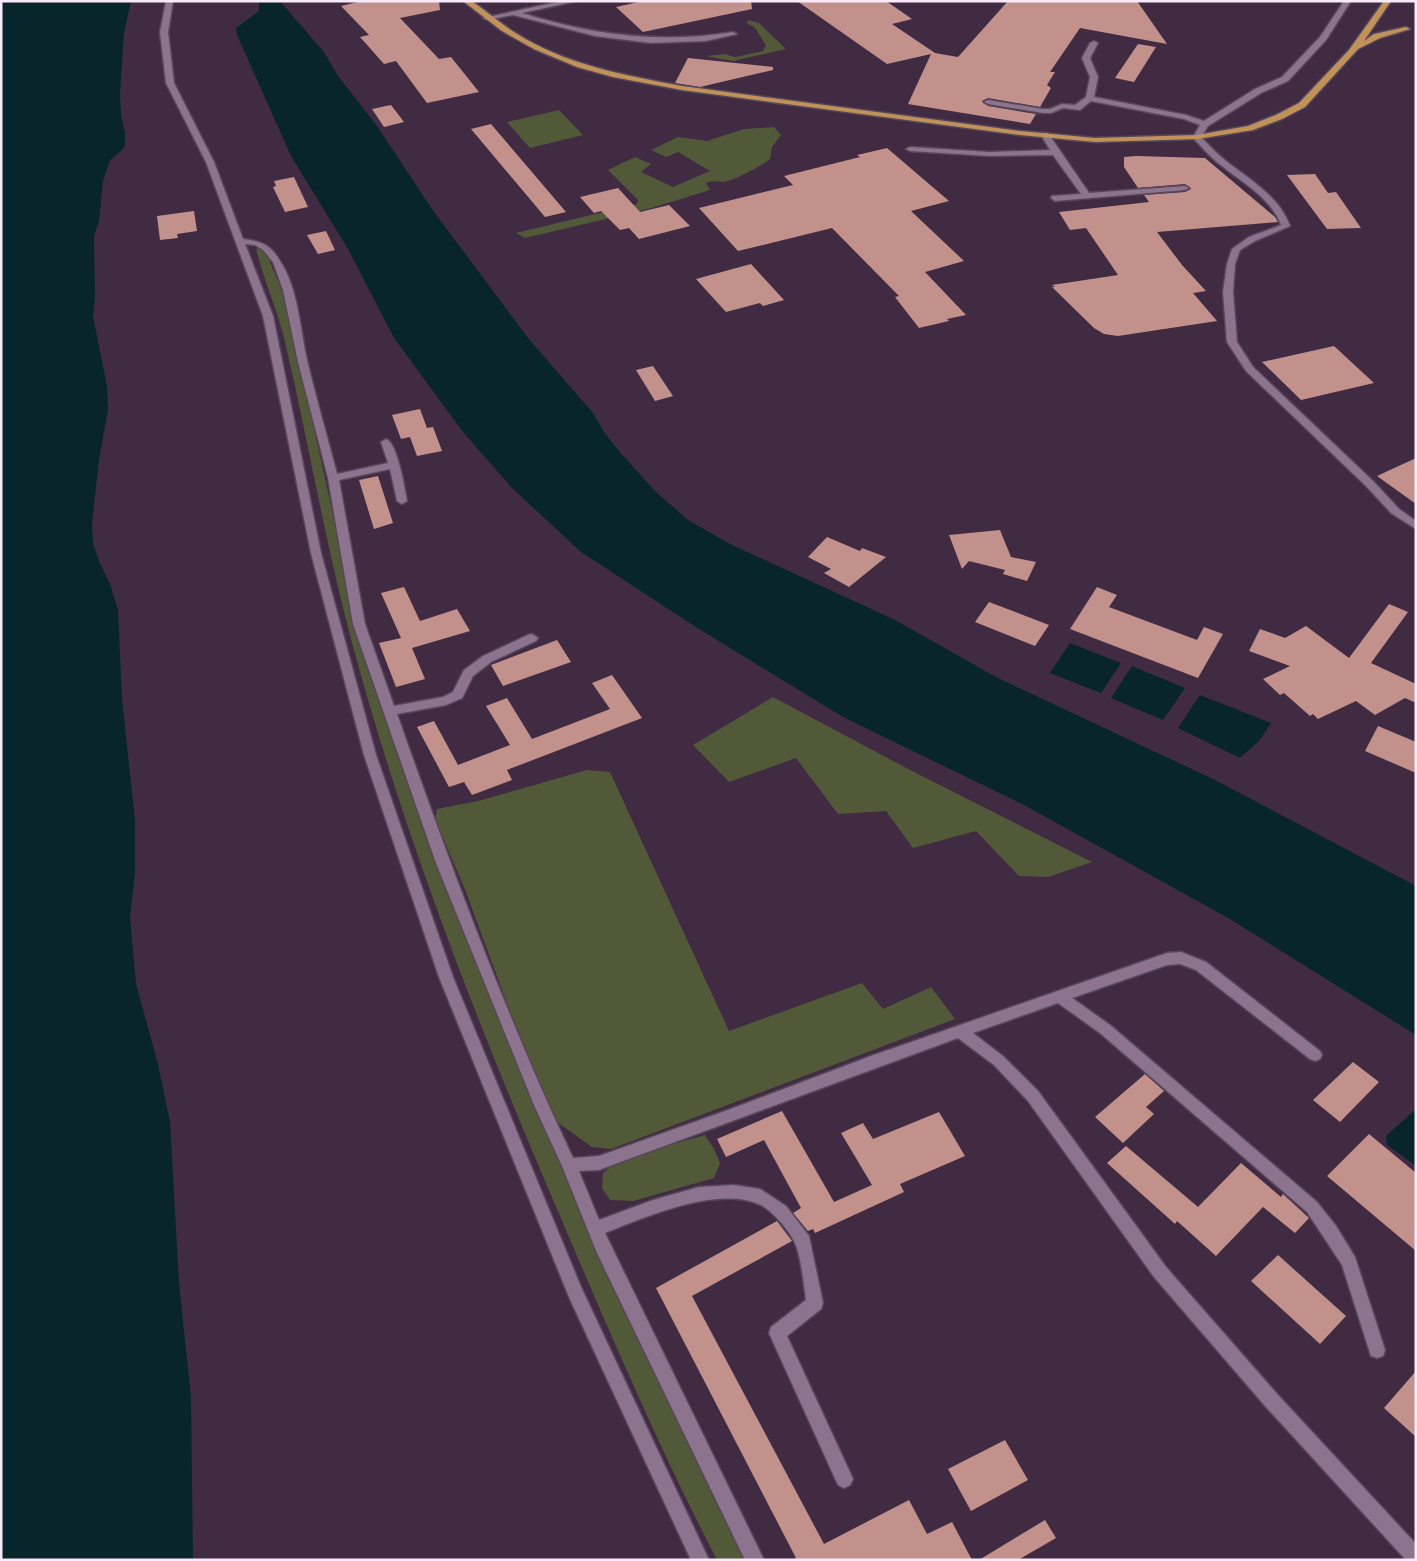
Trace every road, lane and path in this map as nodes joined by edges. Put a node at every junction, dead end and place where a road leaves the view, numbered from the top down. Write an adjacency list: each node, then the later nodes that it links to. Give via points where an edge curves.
1 (170, 1): 22 (street, via 164,32 170,83 210,162)
2 (466, 1): 7 (main road)
3 (574, 1): 6 (street)
4 (1348, 1): 14 (street, via 1323,38 1285,79 1258,91)
5 (1388, 1): 11 (main road)
6 (514, 13): 7 (street); 9 (street, via 550,24 645,41 678,42)
7 (487, 18): 15 (main road, via 548,54 634,79)
8 (1406, 30): 11 (main road, via 1377,36)
9 (733, 34)
10 (1094, 43): 12 (street, via 1086,58 1094,77)
11 (1352, 52): 16 (main road, via 1302,105 1250,128)
12 (1090, 98): 13 (street, via 1077,108 1062,106 1051,111); 14 (street)
13 (988, 102)
14 (1205, 124): 16 (street)
15 (1045, 135): 16 (main road, via 1095,140); 18 (street)
16 (1197, 137): 27 (street, via 1214,156 1268,199 1284,216 1286,226 1236,249 1228,292 1232,342 1249,369 1395,511)
17 (910, 149): 18 (street, via 990,154)
18 (1056, 152): 20 (street)
19 (1185, 188): 20 (street)
20 (1086, 195): 21 (street)
21 (1055, 198)
22 (240, 241): 25 (street, via 266,248 281,271); 38 (street, via 268,316 316,554 370,754 442,968 575,1291)
23 (386, 442): 24 (street)
24 (394, 465): 25 (street); 26 (street)
25 (334, 478): 29 (street, via 360,624)
26 (402, 501)
27 (1416, 526)
28 (532, 638): 29 (street, via 487,659 468,673 458,695 446,701)
29 (389, 711): 33 (street, via 443,863)
30 (1060, 997): 31 (street); 32 (street, via 1167,959 1181,958 1201,966); 35 (street, via 1105,1029 1312,1206 1349,1262)
31 (960, 1031): 33 (street, via 599,1163); 37 (street, via 999,1061 1033,1096 1160,1272 1272,1401)
32 (1315, 1055)
33 (568, 1165): 34 (street)
34 (595, 1229): 36 (street, via 699,1194 734,1192 760,1196 781,1211 802,1241 815,1303 778,1333); 39 (street)
35 (1377, 1350)
36 (844, 1479)
37 (1416, 1556)
38 (700, 1560)
39 (755, 1560)

